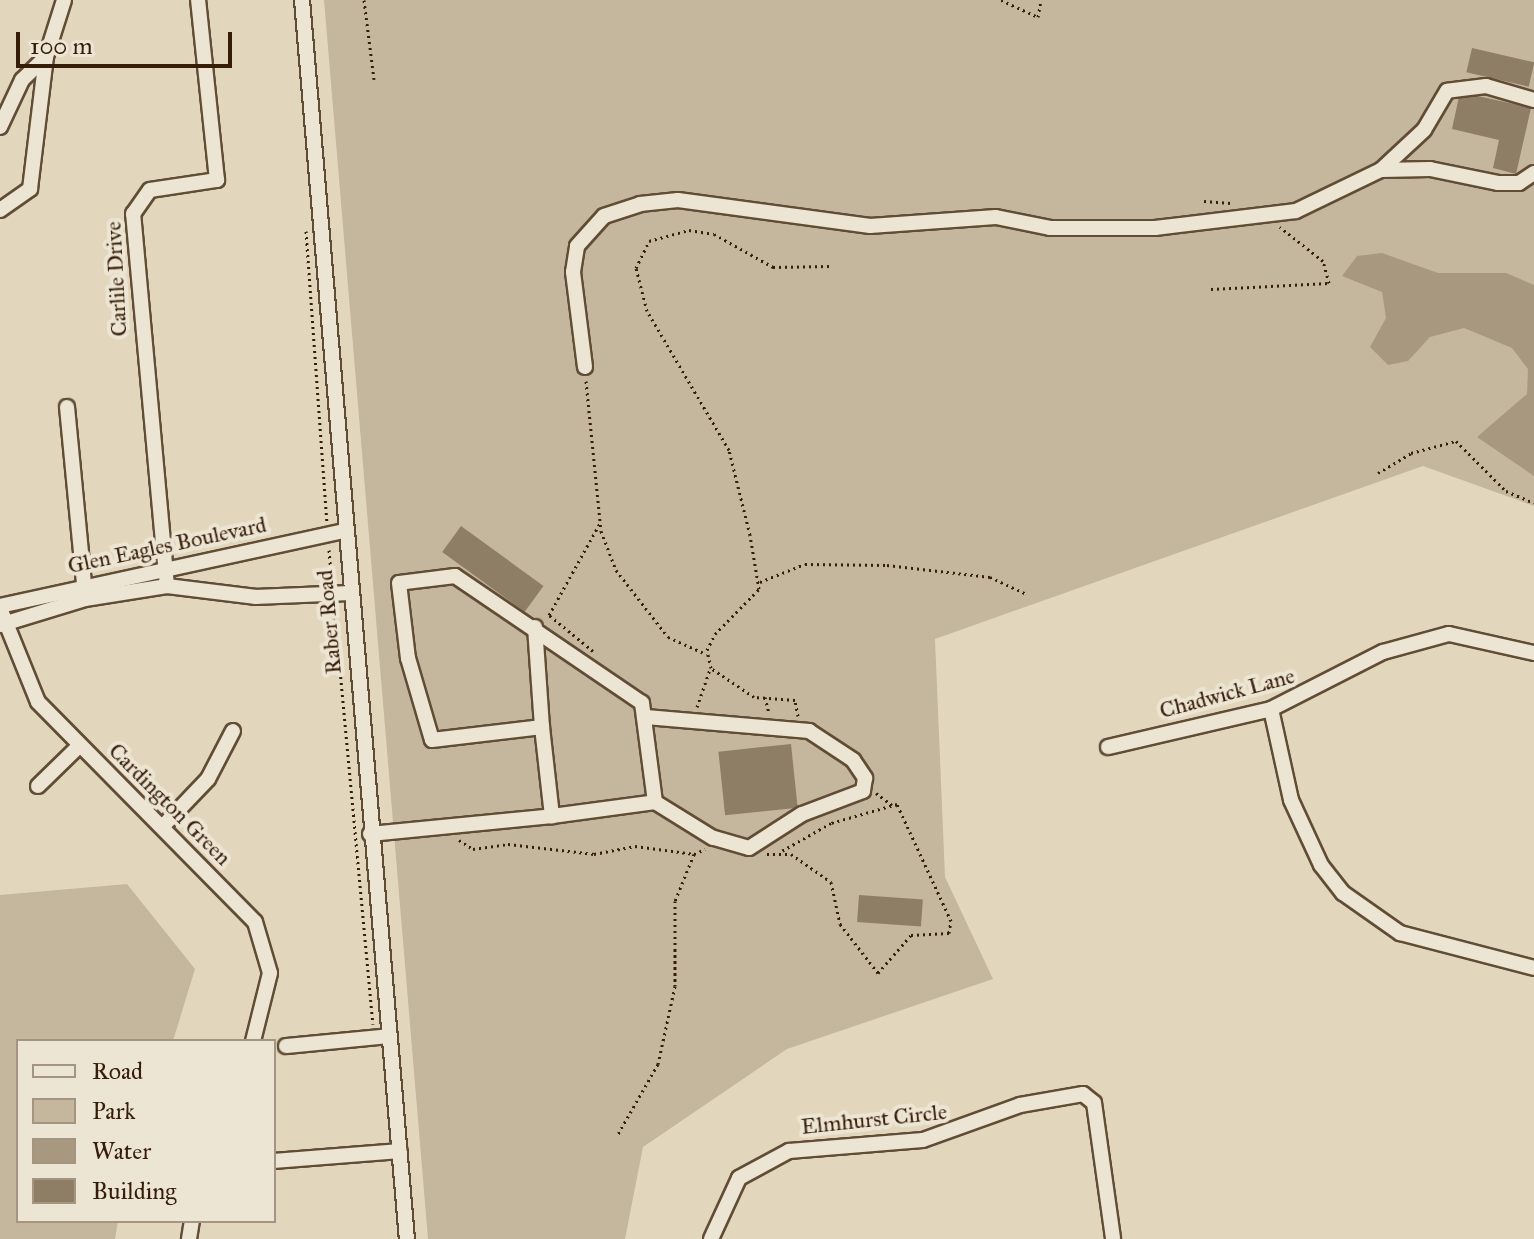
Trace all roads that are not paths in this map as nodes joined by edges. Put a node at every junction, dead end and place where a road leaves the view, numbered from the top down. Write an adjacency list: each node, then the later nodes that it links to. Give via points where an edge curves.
1 (64, 0): 4 (street)
2 (198, 0): 13 (street, Carlile Drive, via 217,180 150,190 133,214)
3 (302, 0): 12 (street, Raber Road)
4 (46, 57): 6 (street, via 22,80); 9 (street, via 30,189)
5 (1534, 100): 7 (street, via 1486,86 1447,91 1424,130)
6 (0, 127)
7 (1381, 170): 8 (street, via 1430,169 1498,183 1519,183); 10 (street, via 1304,208 1268,217 1089,230 996,217 870,226 678,200 640,204 604,216 577,246)
8 (1534, 173)
9 (0, 210)
10 (585, 367)
11 (67, 407): 15 (street)
12 (344, 531): 13 (street, Glen Eagles Boulevard); 16 (street, Raber Road)
13 (166, 567): 14 (street); 15 (street, Glen Eagles Boulevard)
14 (167, 586): 15 (street, Glen Eagles Boulevard); 16 (street, Glen Eagles Boulevard, via 256,597)
15 (85, 592): 17 (street, Glen Eagles Boulevard); 18 (street, Glen Eagles Boulevard)
16 (349, 593): 31 (street, Raber Road)
17 (0, 607): 18 (street, Cardington Green)
18 (3, 624): 25 (street, Cardington Green, via 38,702)
19 (535, 627): 22 (street, via 642,703); 23 (street); 23 (street, via 455,576 399,583 408,658 432,740)
20 (1534, 653): 21 (street, Chadwick Lane, via 1449,634 1383,652)
21 (1271, 709): 26 (street, Chadwick Lane); 32 (street, via 1291,800 1321,865 1343,893 1400,933)
22 (646, 717): 28 (street); 28 (street, via 809,731 853,760 865,784 863,791 802,814 749,848 713,838)
23 (542, 727): 29 (street)
24 (233, 731): 30 (street, via 208,779)
25 (79, 746): 27 (street); 30 (street, Cardington Green)
26 (1108, 747)
27 (38, 786)
28 (655, 802): 29 (street)
29 (552, 816): 31 (street)
30 (165, 824): 34 (street, Cardington Green, via 264,938 268,989)
31 (370, 834): 33 (street, Raber Road)
32 (1534, 968)
33 (390, 1036): 35 (street); 36 (street, Raber Road)
34 (254, 1039)
35 (286, 1046)
36 (400, 1151): 37 (street); 38 (street, Raber Road)
37 (276, 1161)
38 (407, 1239)
39 (711, 1239): 40 (street, Elmhurst Circle, via 739,1178 779,1155 923,1140 1020,1105 1083,1094 1094,1103)
40 (1113, 1239)

